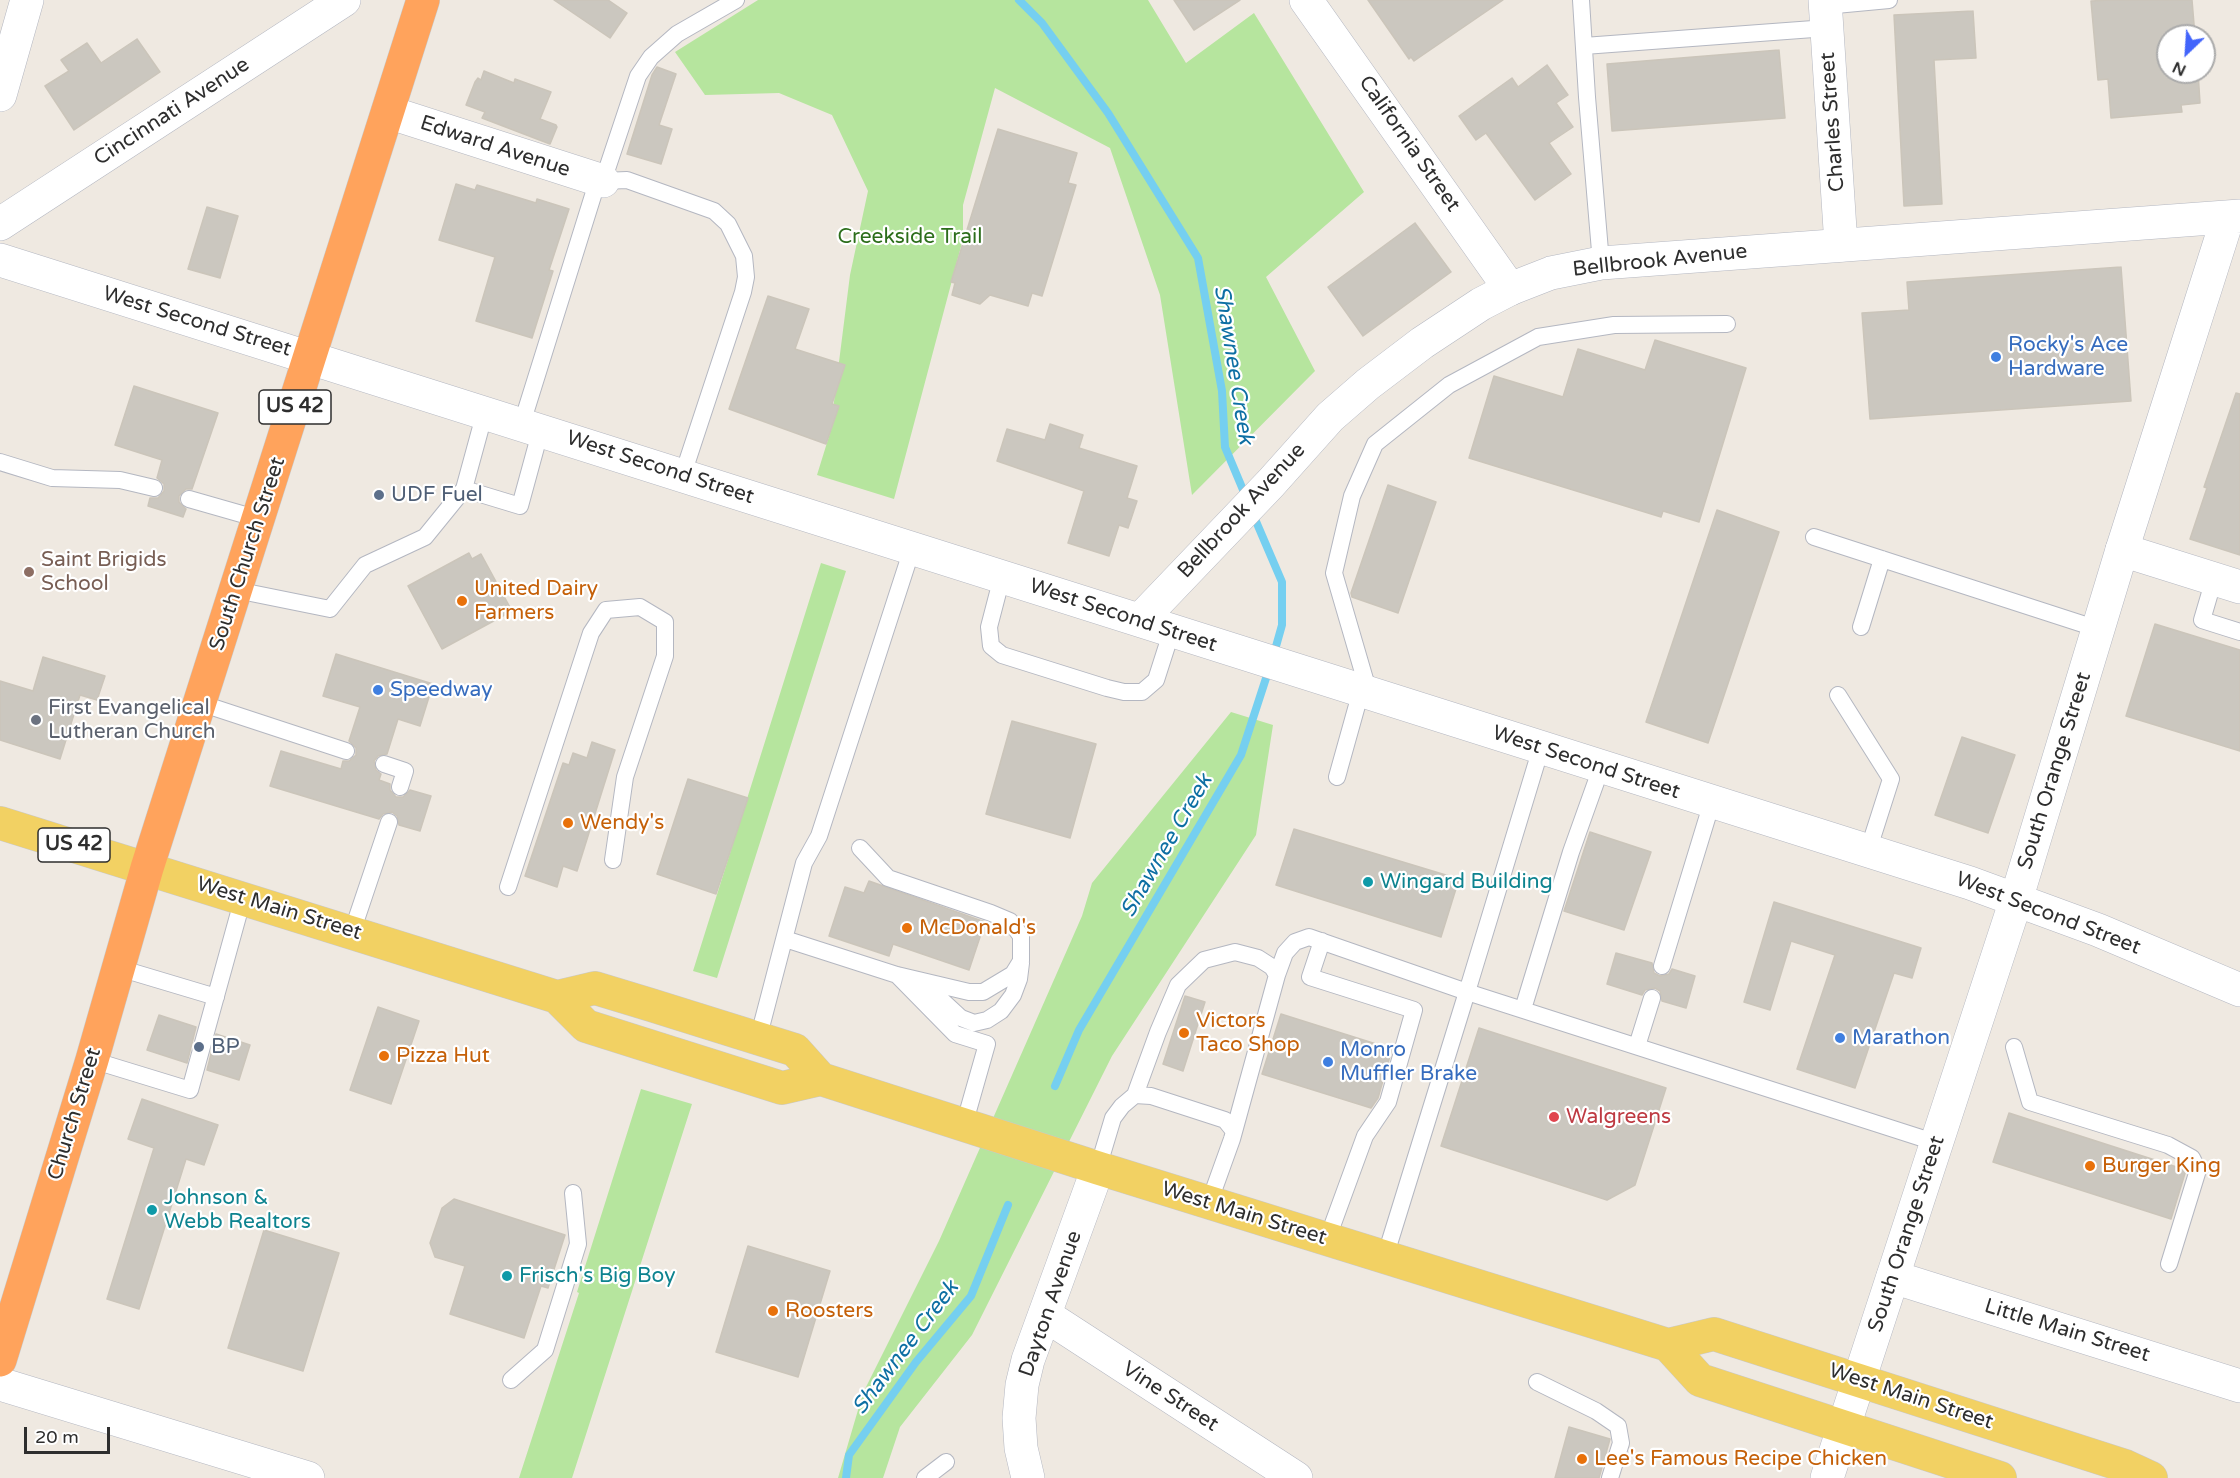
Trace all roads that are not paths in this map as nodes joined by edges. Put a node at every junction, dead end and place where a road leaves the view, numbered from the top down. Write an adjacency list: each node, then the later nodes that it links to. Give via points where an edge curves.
1 (27, 0): 10 (street)
2 (344, 0): 14 (street, Cincinnati Avenue)
3 (423, 0): 11 (highway, South Church Street / US 42)
4 (736, 0): 12 (lane, via 676,34 651,57 638,76)
5 (1306, 0): 18 (street, California Street)
6 (1581, 0): 9 (lane)
7 (1889, 0): 8 (lane)
8 (1826, 11): 9 (lane); 15 (street, Charles Street)
9 (1584, 46): 17 (lane)
10 (0, 95)
11 (388, 112): 12 (street, Edward Avenue); 20 (highway, South Church Street / US 42)
12 (603, 181): 22 (lane, via 596,186); 24 (lane, via 627,180 714,211 728,224 744,256 746,277 742,292)
13 (2234, 217): 15 (street, Bellbrook Avenue); 31 (street, South Orange Street)
14 (0, 224)
15 (1841, 245): 17 (street, Bellbrook Avenue)
16 (0, 260): 20 (street, West Second Street)
17 (1600, 263): 18 (street, Bellbrook Avenue, via 1551,273)
18 (1510, 289): 36 (street, Bellbrook Avenue, via 1422,343 1330,417)
19 (1727, 324): 41 (lane, via 1614,325 1538,338 1449,385 1376,444 1352,496 1334,573)
20 (310, 357): 21 (street, West Second Street); 28 (highway, South Church Street / US 42)
21 (485, 412): 22 (street, West Second Street); 26 (lane)
22 (531, 426): 24 (street, West Second Street); 26 (lane, via 520,506)
23 (0, 462): 25 (lane, via 52,478 120,480)
24 (683, 474): 30 (street, West Second Street)
25 (154, 488)
26 (464, 489): 35 (lane, via 425,537 364,565 330,609)
27 (189, 499): 28 (lane)
28 (259, 519): 35 (highway, South Church Street / US 42)
29 (1814, 537): 32 (lane)
30 (912, 549): 33 (street, West Second Street); 61 (lane, via 819,837 804,863)
31 (2122, 550): 34 (street); 38 (street, South Orange Street)
32 (1882, 559): 37 (lane); 38 (lane)
33 (1002, 577): 36 (street, West Second Street); 39 (lane, via 989,627 991,646 1002,655 1107,688 1142,692 1156,680)
34 (2227, 583): 40 (lane, via 2202,620)
35 (237, 590): 43 (highway, South Church Street / US 42)
36 (1140, 620): 39 (street, West Second Street)
37 (1861, 627)
38 (2098, 629): 59 (street, South Orange Street)
39 (1172, 630): 41 (street, West Second Street)
40 (2240, 632)
41 (1365, 692): 44 (street, West Second Street); 48 (lane)
42 (1838, 695): 54 (lane, via 1891,779)
43 (200, 703): 45 (lane); 56 (highway, South Church Street / US 42)
44 (1540, 748): 47 (street, West Second Street); 70 (lane)
45 (346, 751)
46 (384, 764): 49 (lane, via 405,771)
47 (1601, 768): 50 (street, West Second Street); 74 (lane)
48 (1337, 777)
49 (400, 787)
50 (1712, 802): 54 (street, West Second Street); 64 (lane)
51 (389, 822): 60 (lane)
52 (0, 823): 56 (main road, West Main Street / US 42)
53 (860, 848): 63 (lane, via 888,878 1010,921 1021,936)
54 (1868, 851): 59 (street, West Second Street)
55 (613, 860): 57 (lane, via 625,777 665,656 665,622 640,607 606,610 591,633)
56 (147, 868): 58 (main road, West Main Street); 65 (highway, Church Street)
57 (508, 887)
58 (243, 898): 60 (main road, West Main Street); 71 (lane)
59 (2016, 900): 69 (street, West Second Street); 83 (street, South Orange Street)
60 (352, 932): 72 (main road, West Main Street)
61 (785, 939): 66 (lane); 75 (lane)
62 (1322, 941): 67 (lane, via 1309,937 1295,942 1285,952); 70 (lane); 87 (lane, via 1310,977 1414,1010 1388,1102 1365,1136)
63 (1021, 961): 68 (lane, via 1013,974 983,992); 68 (lane, via 1013,995 1001,1011 974,1023 961,1018)
64 (1662, 966)
65 (119, 968): 71 (lane); 78 (highway, Church Street)
66 (897, 975): 68 (lane); 81 (lane, via 955,1034 987,1044)
67 (1277, 975): 80 (lane, via 1258,958 1235,952 1204,960 1178,985); 82 (lane)
68 (918, 978)
69 (2240, 990)
70 (1467, 992): 74 (lane); 88 (lane)
71 (216, 997): 78 (lane, via 190,1090)
72 (557, 997): 75 (main road, via 595,988); 79 (main road, West Main Street, via 585,1026 782,1088)
73 (1652, 998): 76 (lane)
74 (1523, 1010): 76 (lane)
75 (758, 1039): 79 (main road, via 795,1050)
76 (1636, 1046): 83 (lane)
77 (2014, 1047): 89 (lane, via 2030,1102 2168,1145 2192,1158 2198,1170)
78 (92, 1060): 93 (highway, Church Street)
79 (821, 1079): 81 (main road, West Main Street)
80 (1135, 1095): 82 (lane, via 1151,1096 1225,1120); 84 (lane, via 1113,1118)
81 (964, 1125): 84 (main road, West Main Street)
82 (1233, 1130): 86 (lane)
83 (1937, 1143): 90 (street, South Orange Street)
84 (1098, 1168): 86 (main road, West Main Street); 91 (street, Dayton Avenue)
85 (573, 1193): 94 (lane, via 578,1244 544,1350)
86 (1209, 1203): 87 (main road, West Main Street)
87 (1327, 1240): 88 (main road, West Main Street)
88 (1385, 1257): 92 (main road, West Main Street)
89 (2169, 1264)
90 (1893, 1277): 95 (street, South Orange Street); 98 (street, Little Main Street)
91 (1045, 1315): 103 (street, Dayton Avenue, via 1022,1385 1019,1418); 104 (street, Vine Street)
92 (1668, 1345): 95 (main road, West Main Street, via 1714,1334); 99 (main road, via 1700,1380)
93 (0, 1360)
94 (511, 1380)
95 (1860, 1380): 99 (street, South Orange Street); 108 (main road, West Main Street, via 2125,1466)
96 (1537, 1382): 105 (lane, via 1618,1426 1621,1443)
97 (0, 1384): 101 (street)
98 (2240, 1386)
99 (1843, 1427): 106 (street, South Orange Street); 107 (main road)
100 (946, 1462): 102 (lane)
101 (308, 1478)
102 (925, 1478)
103 (1028, 1478)
104 (1296, 1478)
105 (1610, 1478)
106 (1827, 1478)
107 (2000, 1478)
108 (2151, 1478)

